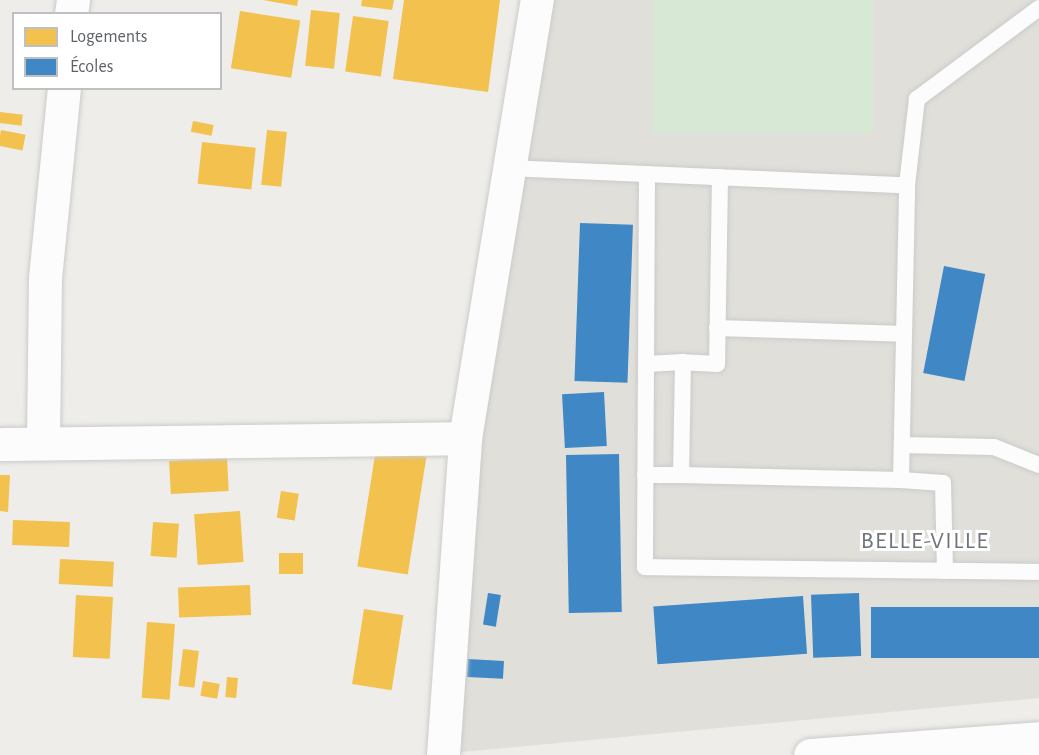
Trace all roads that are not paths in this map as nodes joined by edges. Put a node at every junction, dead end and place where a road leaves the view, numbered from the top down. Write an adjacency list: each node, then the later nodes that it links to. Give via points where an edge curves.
1 (537, 0): 4 (street)
2 (1039, 8): 7 (lane, via 917,99)
3 (64, 90): 13 (street, via 45,278)
4 (510, 168): 5 (lane); 12 (street)
5 (647, 174): 6 (lane); 11 (lane)
6 (720, 177): 7 (lane); 8 (lane)
7 (907, 185): 9 (lane)
8 (717, 328): 9 (lane); 10 (lane, via 717,364)
9 (904, 334): 15 (lane)
10 (683, 362): 11 (lane); 18 (lane)
11 (646, 364): 17 (lane)
12 (465, 438): 13 (street); 23 (street)
13 (43, 441): 14 (street)
14 (0, 444)
15 (902, 445): 16 (lane, via 994,447); 19 (lane)
16 (1039, 465)
17 (645, 475): 18 (lane); 20 (lane, via 645,567)
18 (681, 475): 19 (lane)
19 (901, 480): 20 (lane, via 943,483)
20 (945, 571): 21 (lane)
21 (1039, 572)
22 (1039, 738): 24 (street)
23 (442, 755)
24 (810, 755)

